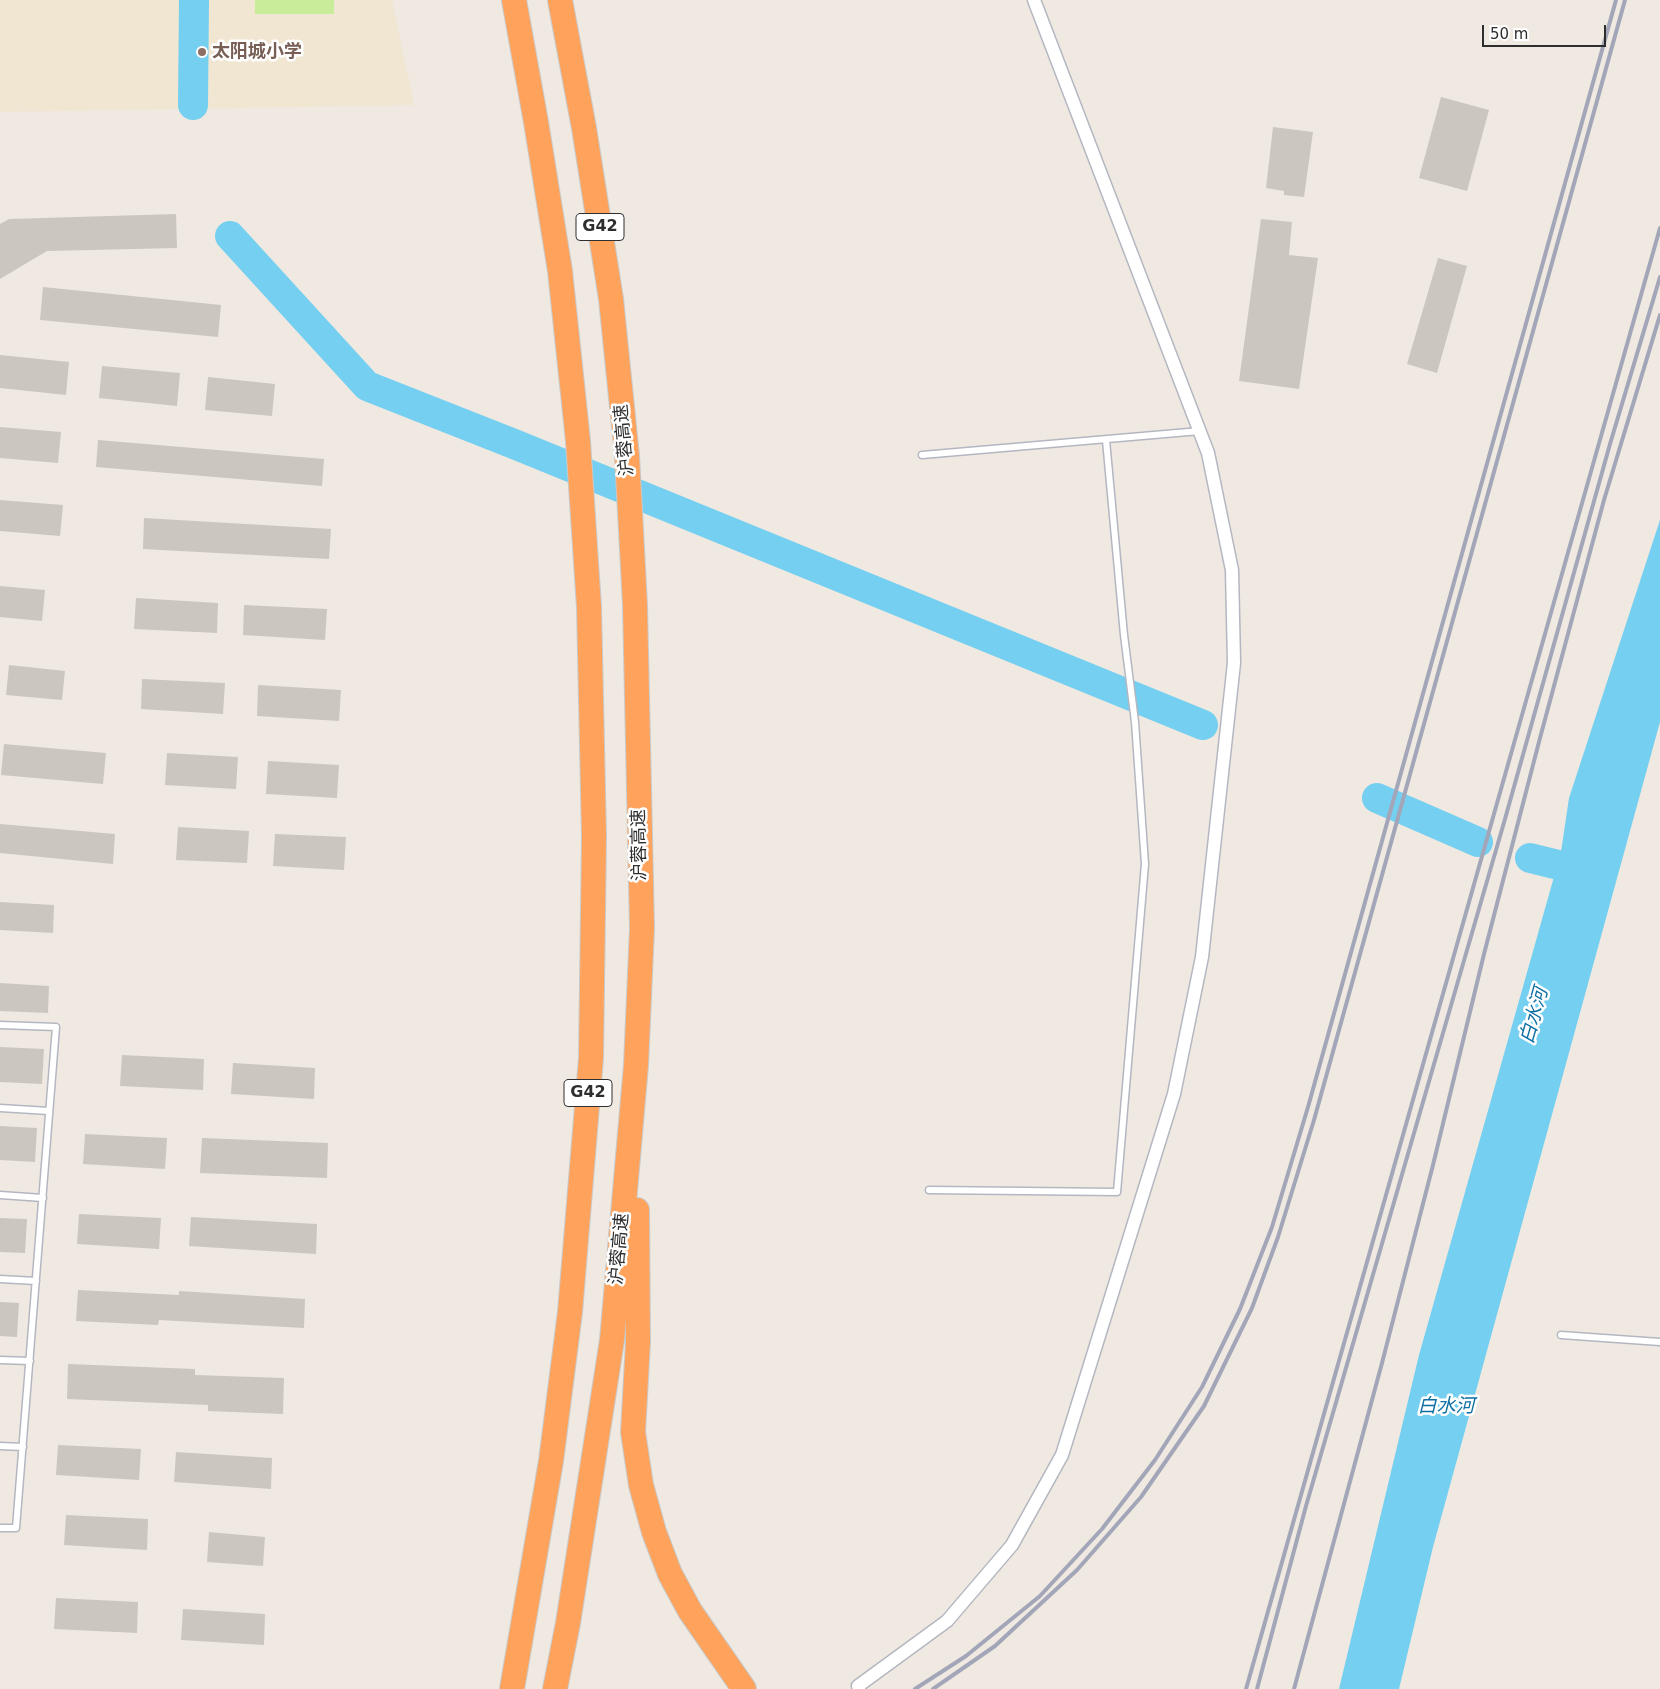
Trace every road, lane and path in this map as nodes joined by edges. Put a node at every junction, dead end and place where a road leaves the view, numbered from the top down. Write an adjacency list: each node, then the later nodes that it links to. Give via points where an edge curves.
1 (514, 0): 23 (highway, G42, via 560,272 578,441 589,607 594,837 591,1058 571,1302 552,1461)
2 (560, 0): 8 (highway, 沪蓉高速 / G42, via 611,299 627,456 635,605 642,928)
3 (1034, 0): 4 (street)
4 (1200, 432): 5 (lane); 26 (street, via 1208,453 1232,570 1234,662 1202,957 1174,1094 1062,1455 1012,1545 947,1621 858,1686)
5 (1106, 440): 6 (lane); 11 (lane, via 1135,722 1145,864 1117,1192)
6 (922, 455)
7 (0, 1025): 10 (lane, via 56,1027)
8 (636, 1065): 24 (highway, 沪蓉高速 / G42, via 612,1340 570,1614); 25 (highway, via 638,1342 633,1432 641,1485 670,1574 690,1611)
9 (0, 1108): 10 (lane)
10 (50, 1111): 13 (lane)
11 (929, 1190)
12 (0, 1195): 13 (lane)
13 (42, 1198): 15 (lane)
14 (0, 1279): 15 (lane)
15 (36, 1281): 19 (lane)
16 (1561, 1335): 17 (lane)
17 (1660, 1342)
18 (0, 1360): 19 (lane)
19 (30, 1361): 21 (lane)
20 (0, 1446): 21 (lane)
21 (23, 1447): 22 (lane, via 16,1528)
22 (0, 1528)
23 (512, 1689)
24 (555, 1689)
25 (744, 1689)
26 (859, 1689)

